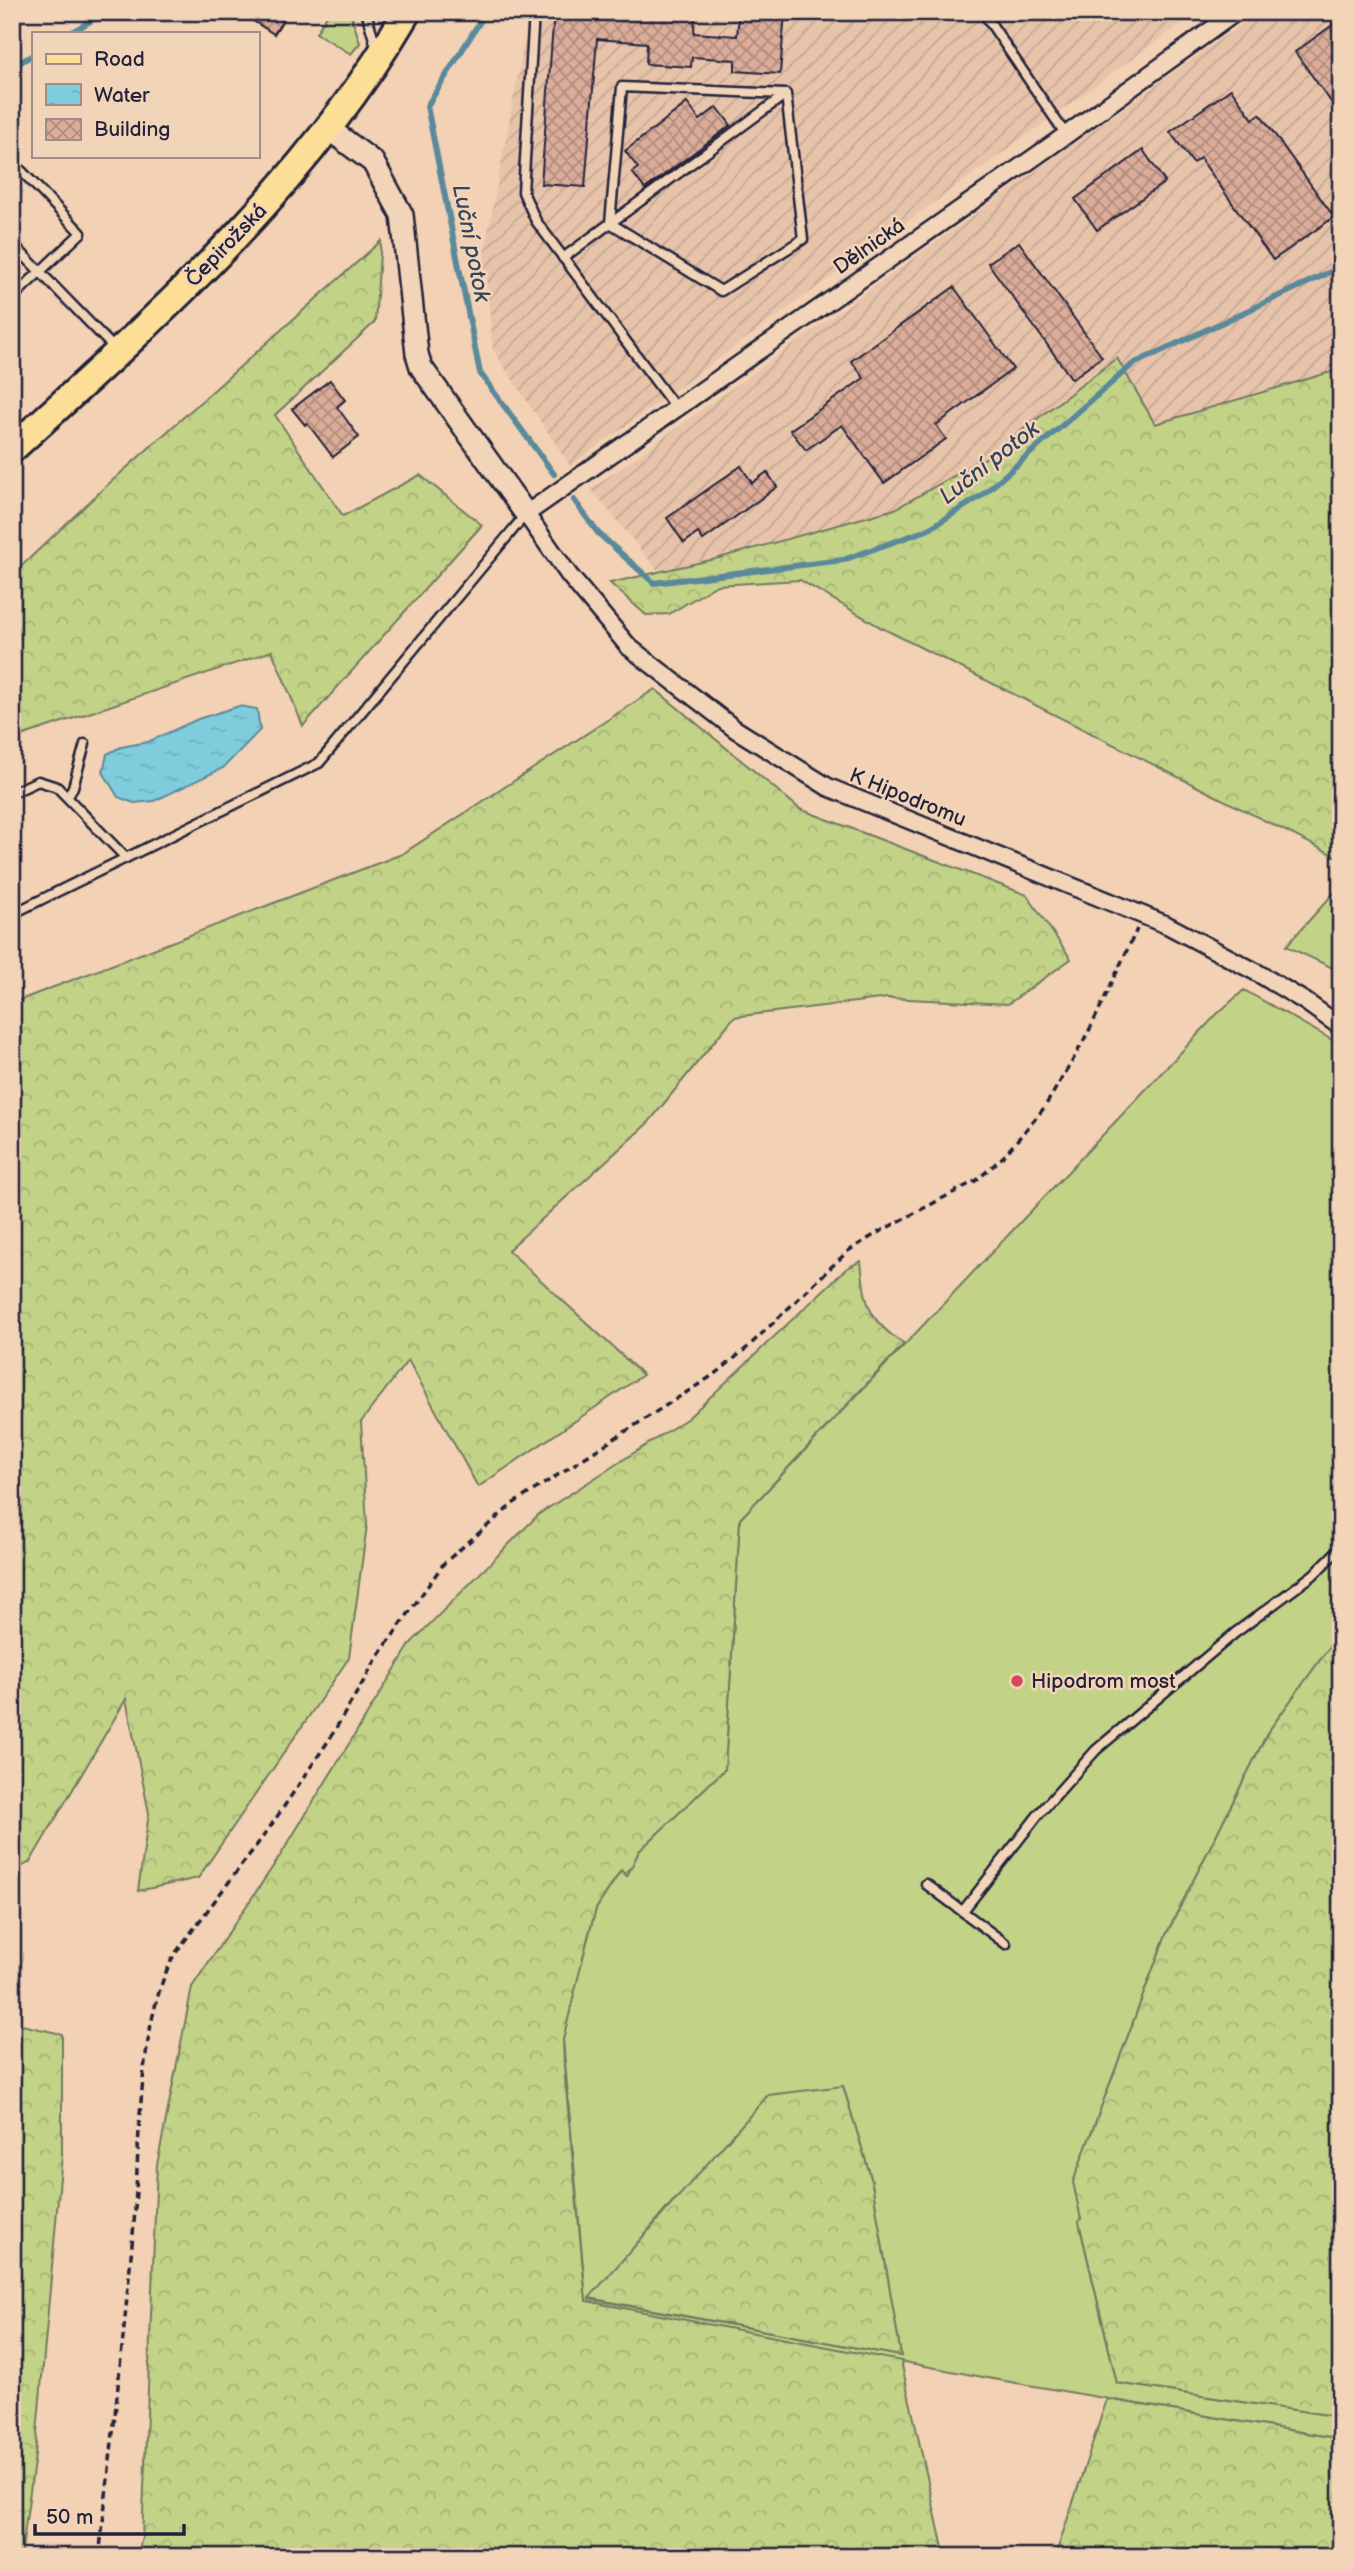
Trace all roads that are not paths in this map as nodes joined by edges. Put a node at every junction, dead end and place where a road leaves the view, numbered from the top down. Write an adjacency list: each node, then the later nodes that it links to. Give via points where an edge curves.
1 (366, 12): 6 (lane)
2 (407, 12): 6 (main road, Čepirožská)
3 (534, 12): 13 (lane, via 523,192 536,221)
4 (983, 12): 9 (lane)
5 (1236, 12): 9 (street, Dělnická)
6 (380, 58): 8 (main road, Čepirožská)
7 (786, 94): 11 (lane); 11 (lane, via 622,88); 11 (lane, via 803,239 721,291)
8 (329, 129): 16 (main road, Čepirožská, via 252,221); 19 (street, via 373,162 402,215 421,367)
9 (1066, 135): 17 (street, Dělnická)
10 (12, 161): 14 (lane, via 81,233)
11 (610, 223): 13 (lane)
12 (12, 243): 14 (lane)
13 (563, 258): 17 (lane)
14 (41, 272): 15 (lane); 16 (lane)
15 (12, 298)
16 (118, 352): 18 (main road, Čepirožská)
17 (675, 407): 19 (street, Dělnická)
18 (12, 449)
19 (526, 514): 23 (lane, via 320,763); 25 (street, K Hipodromu, via 629,647 735,729 828,787 1144,916 1256,972)
20 (85, 744): 22 (lane)
21 (12, 793): 22 (lane, via 38,781 57,787)
22 (68, 797): 23 (lane)
23 (126, 858): 24 (lane)
24 (12, 914)
25 (1341, 1027)
26 (1341, 1547): 28 (lane, via 1096,1750)
27 (926, 1884): 28 (lane)
28 (963, 1911): 29 (lane)
29 (1006, 1944)

